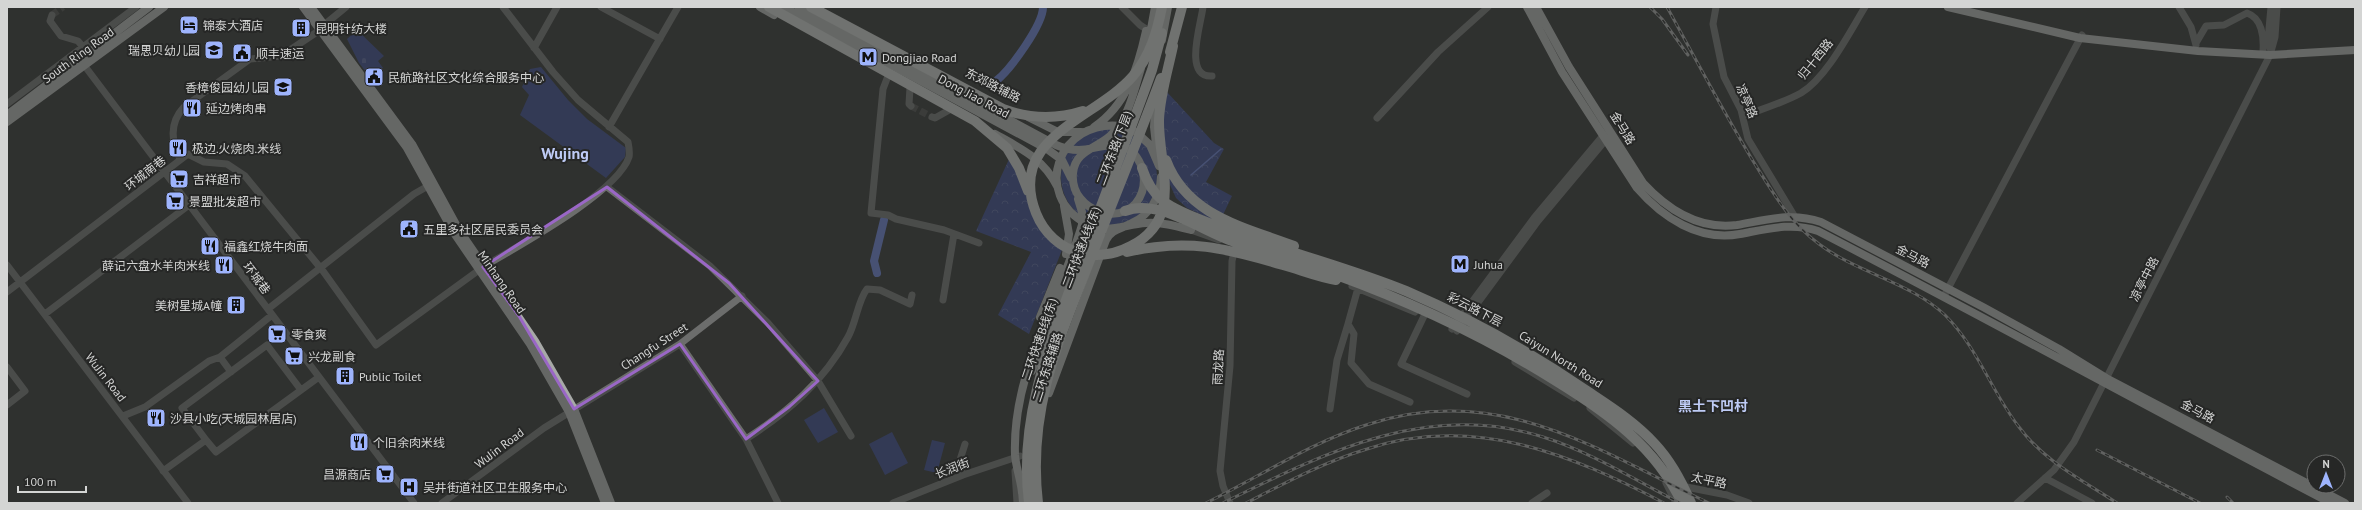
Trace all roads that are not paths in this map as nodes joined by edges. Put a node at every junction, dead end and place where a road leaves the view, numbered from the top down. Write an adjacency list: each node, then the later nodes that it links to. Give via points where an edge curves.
1 (164, 7): 44 (main road, South Ring Road)
2 (303, 7): 32 (main road, Minhang Road)
3 (310, 7): 32 (main road, Minhang Road)
4 (346, 7): 32 (street, 环城南巷)
5 (503, 7): 41 (street)
6 (557, 7): 41 (street)
7 (601, 7): 35 (street)
8 (678, 7): 35 (street)
9 (760, 7): 46 (main road)
10 (770, 7): 74 (highway, via 948,105 990,132 1014,158)
11 (784, 7): 45 (main road, Dong Jiao Road)
12 (799, 7): 49 (main road, Dong Jiao Road)
13 (811, 7): 50 (highway, via 1012,113 1036,118 1059,117 1079,112)
14 (819, 7): 61 (main road, 东郊路辅路)
15 (1122, 7): 33 (street)
16 (1168, 7): 119 (main road, 二环东路(下层), via 1146,95 1041,367); 132 (highway, 二环快速B线(东), via 1152,70 1061,313 1035,390 1027,441)
17 (1181, 7): 37 (highway, 二环快速A线(东)); 67 (main road, via 1159,93 1154,127)
18 (1203, 7): 47 (street, via 1195,62 1200,73)
19 (1488, 7): 57 (street, via 1438,52)
20 (1527, 7): 62 (main road, 金马路, via 1562,72)
21 (1536, 7): 62 (main road, 金马路)
22 (1716, 7): 55 (street, 凉亭路, via 1712,24 1718,44 1720,65)
23 (1865, 7): 55 (street, 归十西路, via 1814,82 1802,92)
24 (1948, 7): 34 (main road)
25 (1969, 7): 34 (main road)
26 (2179, 7): 38 (street, via 2191,27)
27 (2271, 7): 43 (street)
28 (2277, 7): 43 (street, 凉亭中路, via 2275,37)
29 (142, 8): 40 (street); 54 (main road, South Ring Road)
30 (1156, 9): 33 (main road); 36 (main road); 36 (main road, 二环东路(下层)); 50 (highway, via 1156,36 1142,63 1126,83); 65 (main road, via 1142,66 1122,121 1110,136)
31 (52, 15): 40 (street, via 50,21 62,36 78,41)
32 (322, 27): 66 (street, 环城南巷, via 282,56 250,59 184,108 177,116 172,132 174,146); 70 (main road, Minhang Road, via 407,148); 88 (main road, Minhang Road, via 412,144)
33 (1146, 29): 60 (main road, via 1132,80 1117,105 1102,121)
34 (2081, 36): 38 (main road); 43 (main road, via 2198,51); 92 (street)
35 (660, 39): 59 (street)
36 (1154, 45): 119 (main road, 二环东路(下层), via 1128,125 1037,359 1027,392)
37 (1172, 46): 64 (highway, via 1160,111); 142 (highway, 二环快速A线(东), via 1044,387 1035,444)
38 (2196, 46): 43 (main road); 43 (street, via 2206,26 2224,25 2247,13 2256,19)
39 (2355, 46): 43 (main road)
40 (83, 47): 51 (street)
41 (534, 48): 59 (street, via 578,100)
42 (2355, 50): 43 (main road)
43 (2268, 53): 109 (street, 凉亭中路)
44 (84, 65): 58 (main road, South Ring Road); 69 (street, 环城巷)
45 (896, 67): 48 (main road); 49 (main road, Dong Jiao Road)
46 (888, 76): 48 (main road); 82 (street, via 883,89 871,213 888,214 896,219)
47 (1212, 76)
48 (910, 88): 52 (street); 53 (main road)
49 (964, 100): 53 (main road); 63 (main road, Dong Jiao Road)
50 (1106, 100): 61 (highway)
51 (7, 104)
52 (911, 106)
53 (951, 109): 56 (street); 73 (main road, via 1028,152 1046,168)
54 (7, 115)
55 (1743, 116): 78 (street, 凉亭路, via 1748,139)
56 (932, 117)
57 (1376, 118)
58 (7, 122)
59 (610, 127): 72 (street, via 628,142 630,154)
60 (1089, 129): 61 (main road, via 1075,133); 67 (main road, via 1112,125 1130,129 1150,145); 73 (main road, via 1076,136 1063,153 1057,174)
61 (1054, 130): 74 (highway, via 1035,161 1030,183)
62 (1609, 134): 78 (main road, 金马路, via 1643,183 1661,201 1685,217 1718,225 1736,225); 96 (main road, 金马路, via 1637,188 1662,213 1682,226 1718,235 1778,227 1807,227); 101 (street, via 1534,218)
63 (1049, 146): 65 (main road, via 1074,149); 71 (main road, via 1065,164)
64 (1161, 146): 85 (highway, via 1166,190 1163,207 1156,222 1148,234 1134,245); 90 (highway, via 1168,166 1182,188 1210,213 1230,224 1293,246)
65 (1093, 147): 68 (main road, via 1108,144 1124,148 1134,154); 71 (main road, via 1084,152 1077,161 1073,174)
66 (180, 159): 69 (street, 环城南巷); 87 (street, via 192,154 204,162 227,164 245,176)
67 (1159, 164): 77 (main road, via 1163,186 1168,196 1177,206); 79 (main road, via 1160,186 1156,200 1141,218)
68 (1142, 168): 76 (main road, via 1144,183 1141,193); 90 (highway, via 1154,192 1177,209 1250,239)
69 (164, 172): 75 (street, 环城巷); 89 (street, 环城南巷)
70 (428, 186): 87 (street, via 414,194); 88 (main road, Minhang Road, via 454,234)
71 (1074, 186): 76 (main road, via 1079,198 1093,210 1110,214); 112 (main road, via 1081,208 1082,225 1042,326)
72 (607, 187): 88 (street); 95 (street, via 676,239)
73 (1060, 194): 79 (main road, via 1074,214 1088,224 1105,229); 112 (main road, 二环东路辅路, via 1069,228 1066,254 1035,330)
74 (1032, 202): 85 (highway, via 1042,226 1056,241 1077,252)
75 (189, 205): 98 (street, 环城巷); 99 (street)
76 (1125, 211): 90 (highway, via 1140,206 1153,208 1229,240)
77 (1192, 214): 81 (street, 彩云路下层)
78 (1796, 216): 92 (main road, 金马路, via 1821,222)
79 (1124, 227): 80 (main road, via 1154,223); 121 (main road, 二环东路辅路, via 1111,233 1105,244 1053,379)
80 (1191, 230): 84 (street)
81 (1241, 231): 84 (street, 雨龙路); 101 (street, 彩云路下层, via 1368,272)
82 (954, 234): 83 (street); 97 (street)
83 (979, 244)
84 (1236, 245): 91 (street, via 1291,262); 144 (street, 雨龙路, via 1232,261 1230,366 1220,471)
85 (1099, 255): 90 (highway, via 1170,244 1208,246)
86 (7, 265): 89 (street, WuJin Road)
87 (321, 268): 88 (street, via 376,345); 98 (street)
88 (481, 269): 117 (main road, Minhang Road, via 535,341)
89 (20, 282): 93 (street, 环城南巷); 99 (street, WuJin Road)
90 (1379, 286): 147 (highway, Caiyun North Road, via 1491,343 1585,398 1647,449 1663,468); 148 (highway, Caiyun North Road, via 1442,308 1517,347 1609,406 1636,425 1656,444)
91 (1358, 288): 100 (street); 102 (street)
92 (1948, 288): 96 (street); 109 (main road, 金马路, via 2059,349)
93 (7, 292)
94 (912, 295): 110 (street, via 910,304 880,290 867,289 848,337)
95 (742, 296): 104 (street, Changfu Street); 110 (street)
96 (1944, 296): 109 (main road, 金马路)
97 (943, 300)
98 (270, 312): 105 (street); 108 (street, 环城巷)
99 (45, 314): 118 (street, WuJin Road)
100 (1424, 316): 103 (street); 113 (street, via 1400,364)
101 (1465, 316): 103 (street); 130 (street, 彩云路下层, via 1559,368 1641,425 1660,445)
102 (1348, 324): 114 (street, via 1354,334 1351,363 1370,384); 116 (street, via 1337,360)
103 (1454, 330): 129 (street, via 1504,355 1586,406 1641,449)
104 (680, 344): 117 (street, Changfu Street); 122 (street)
105 (220, 357): 107 (street); 118 (street, via 209,361 145,407)
106 (7, 367): 115 (street, via 25,391)
107 (231, 372): 111 (street, via 267,345); 123 (street, via 182,408)
108 (320, 377): 111 (street); 134 (street, 环城巷)
109 (2104, 380): 128 (street, 凉亭中路, via 2069,450); 152 (main road, 金马路); 153 (main road, 金马路)
110 (818, 381): 120 (street); 122 (street, via 790,407)
111 (301, 390): 123 (street, via 216,452)
112 (1022, 393): 125 (main road, via 1016,430)
113 (1467, 394)
114 (1410, 402)
115 (7, 405)
116 (1330, 409)
117 (572, 410): 135 (street, WuJin Road); 136 (main road, Minhang Road); 137 (main road, Minhang Road)
118 (123, 416): 126 (street, WuJin Road)
119 (1026, 423): 125 (main road, 二环东路(下层)); 132 (main road, 二环东路(下层))
120 (851, 436)
121 (1041, 437): 132 (main road, via 1030,478); 143 (main road, 二环东路辅路)
122 (746, 439): 138 (street)
123 (206, 440): 126 (street)
124 (965, 444): 127 (street, via 959,464)
125 (1017, 457): 127 (street, 长润街); 132 (main road); 140 (street)
126 (163, 471): 133 (street, WuJin Road)
127 (963, 475): 139 (street, 长润街)
128 (2045, 478): 150 (street, 凉亭中路); 151 (street)
129 (1664, 480): 130 (street, 太平路); 146 (street)
130 (1687, 488): 148 (street, 彩云路下层); 149 (street, 太平路, via 1727,495)
131 (1548, 493): 145 (street)
132 (1028, 499): 141 (main road, 二环东路(下层))
133 (188, 503)
134 (414, 503)
135 (442, 503)
136 (605, 503)
137 (612, 503)
138 (778, 503)
139 (893, 503)
140 (1017, 503)
141 (1023, 503)
142 (1038, 503)
143 (1041, 503)
144 (1230, 503)
145 (1532, 503)
146 (1676, 503)
147 (1682, 503)
148 (1693, 503)
149 (1749, 503)
150 (2017, 503)
151 (2092, 503)
152 (2332, 503)
153 (2345, 503)

